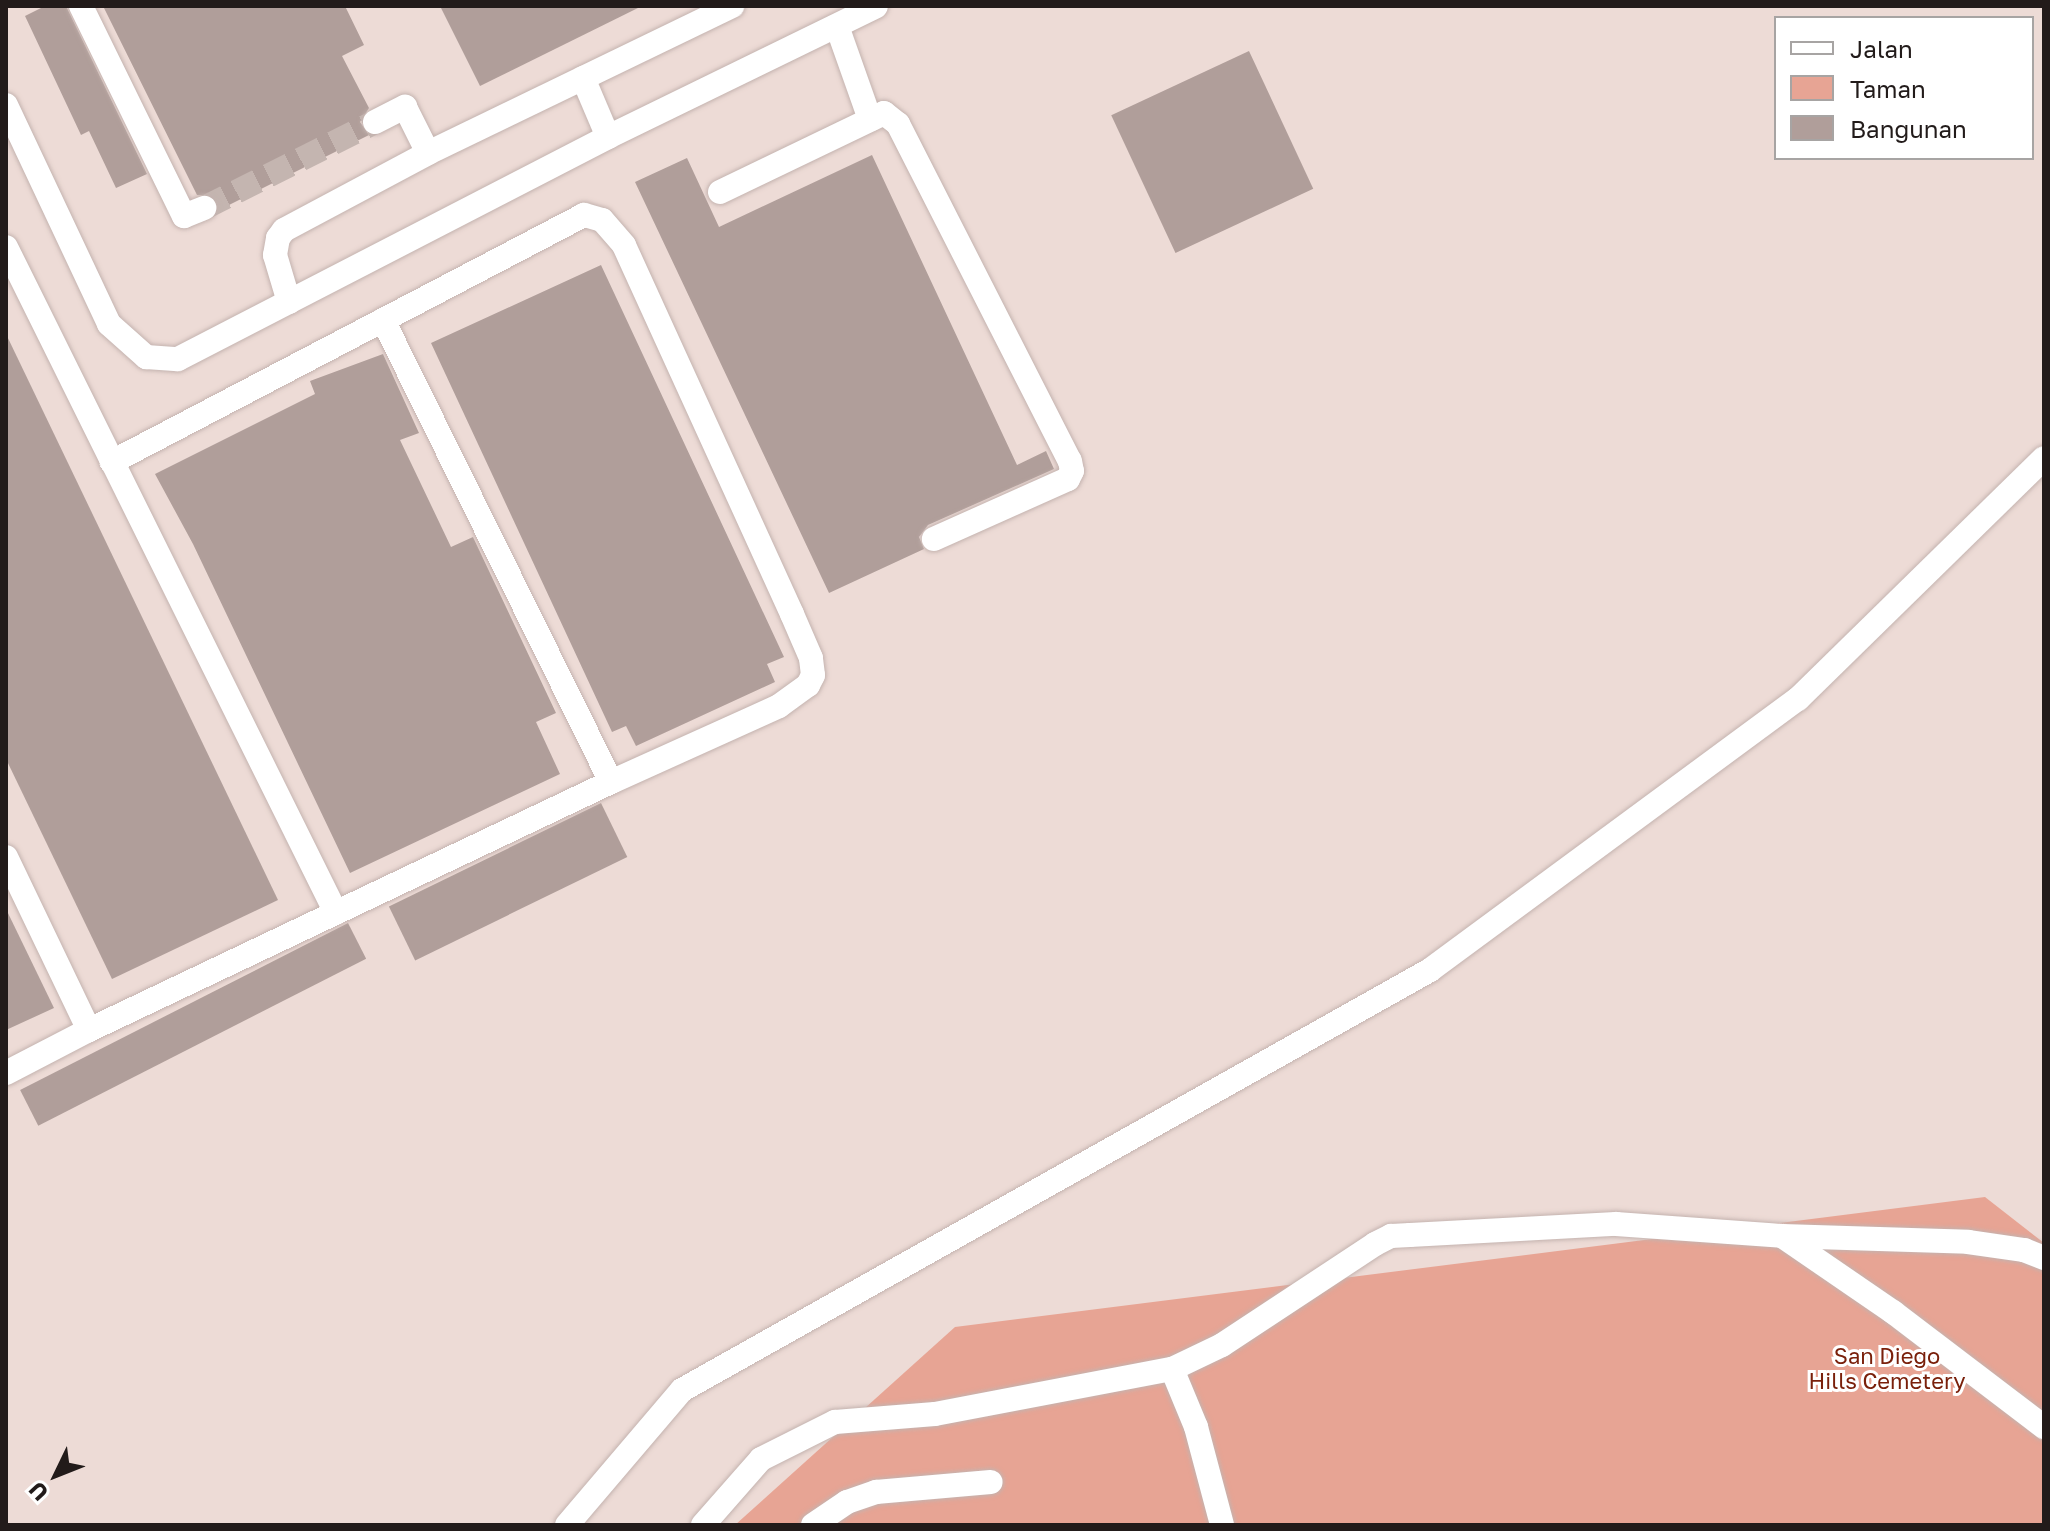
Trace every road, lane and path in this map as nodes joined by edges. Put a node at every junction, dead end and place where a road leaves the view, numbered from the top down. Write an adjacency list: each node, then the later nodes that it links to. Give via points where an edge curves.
1 (81, 6): 12 (street, via 184,216)
2 (732, 6): 5 (street)
3 (876, 6): 4 (street)
4 (837, 26): 7 (street); 9 (street)
5 (583, 78): 9 (street); 10 (street)
6 (6, 105): 14 (street, via 109,324 146,357 178,359)
7 (870, 119): 11 (street); 18 (street, via 887,113 898,124 1072,471 1068,479)
8 (375, 122): 10 (street, via 405,107)
9 (608, 137): 14 (street)
10 (428, 153): 14 (street, via 284,230 275,255)
11 (720, 192)
12 (204, 208)
13 (6, 247): 17 (street)
14 (289, 302)
15 (383, 320): 17 (street); 19 (street); 19 (street, via 584,215 602,220 624,245 792,614 813,675 779,706)
16 (2044, 458): 29 (street, via 1798,699 1430,970 682,1390)
17 (112, 462): 21 (street)
18 (934, 539)
19 (611, 782): 21 (street)
20 (6, 857): 22 (street)
21 (336, 913): 22 (street)
22 (89, 1030): 23 (street)
23 (6, 1073)
24 (1782, 1236): 25 (street, via 1968,1242); 26 (street, via 1616,1224 1391,1236 1222,1345); 27 (street)
25 (2044, 1258)
26 (1172, 1369): 30 (street, via 935,1414 835,1422 761,1459); 32 (street, via 1196,1427)
27 (2044, 1427)
28 (991, 1482): 31 (street, via 876,1492 847,1502)
29 (567, 1525)
30 (703, 1525)
31 (813, 1525)
32 (1222, 1525)

